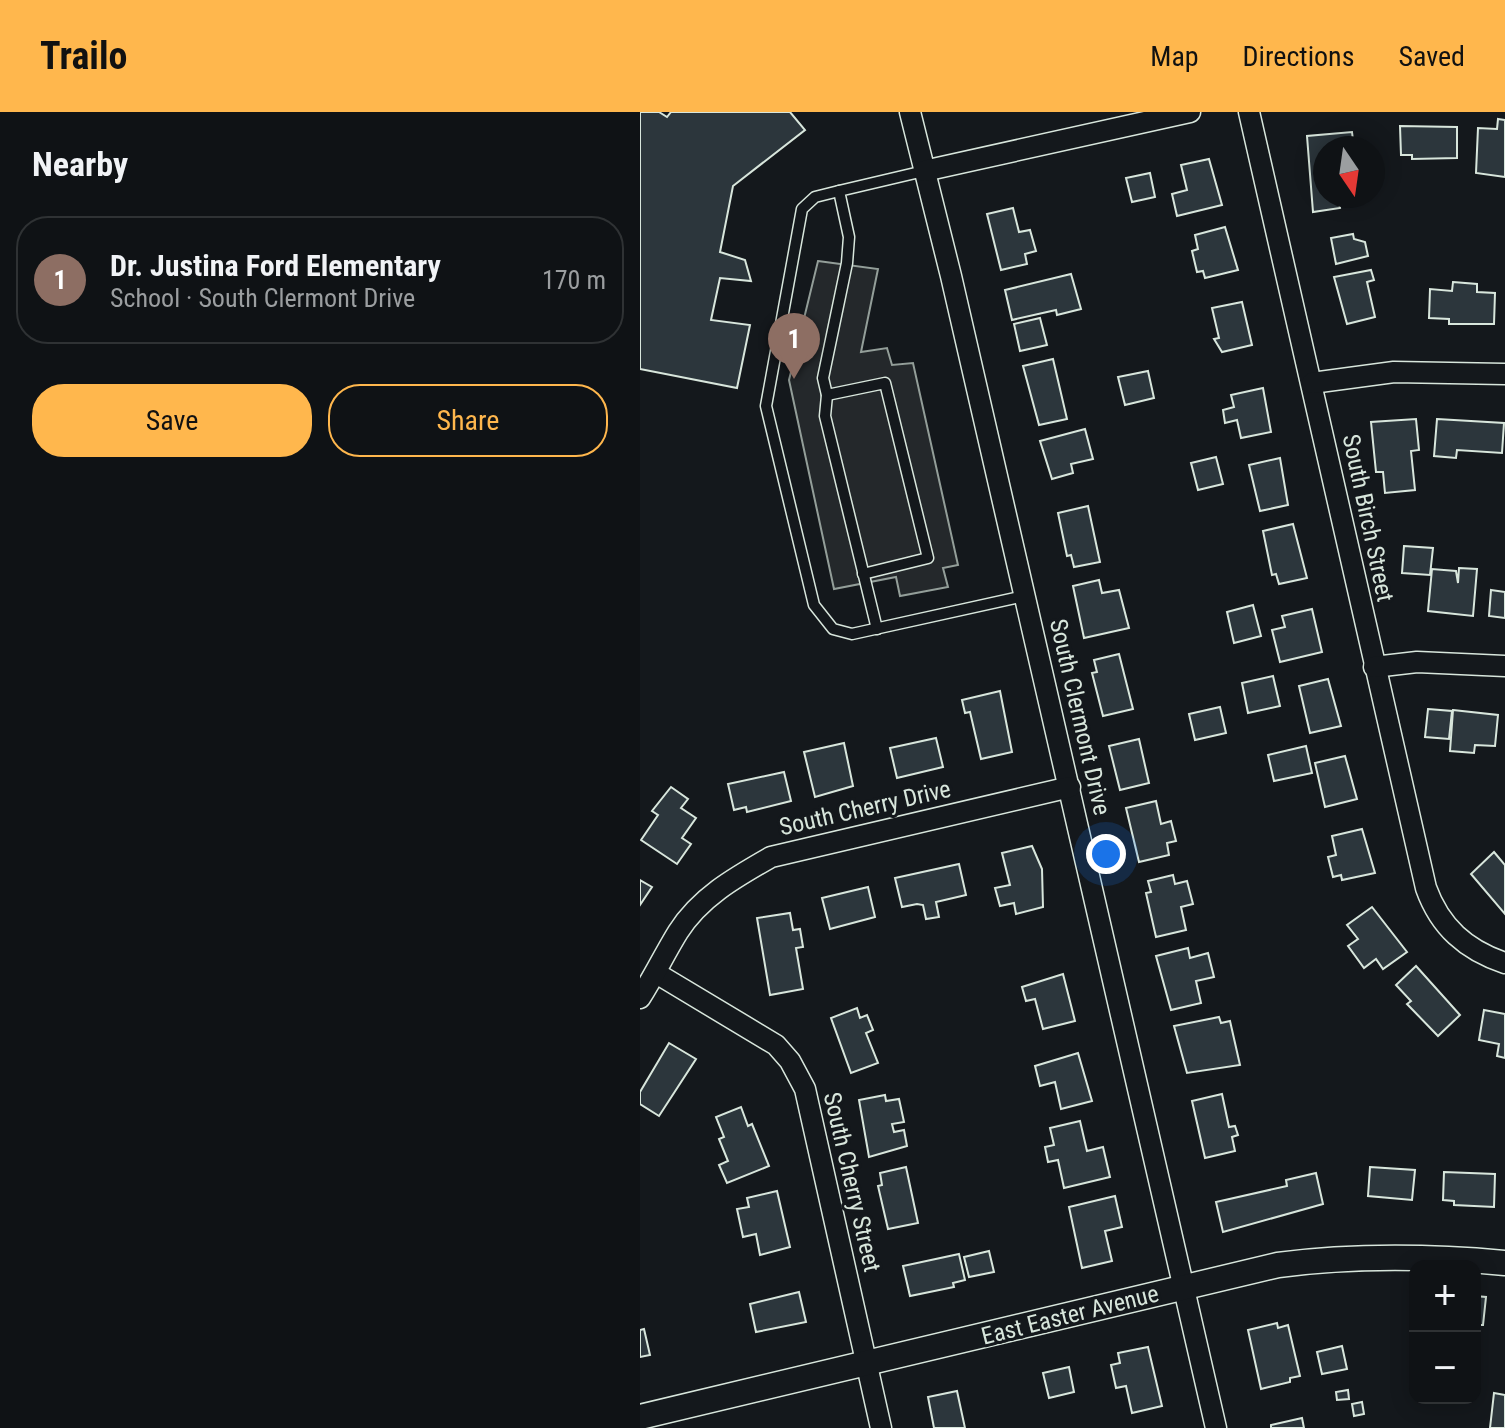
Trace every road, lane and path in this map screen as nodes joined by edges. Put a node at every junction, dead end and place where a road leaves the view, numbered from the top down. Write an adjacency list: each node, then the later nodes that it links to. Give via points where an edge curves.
1 (910, 112): 4 (street, South Clermont Drive)
2 (1190, 112): 4 (street)
3 (1249, 112): 7 (street, South Birch Street)
4 (924, 171): 5 (lane); 10 (street, South Clermont Drive)
5 (839, 191): 8 (lane, via 849,237 823,378); 11 (lane, via 815,197 802,209 766,406 814,605 833,629 852,634)
6 (1505, 374): 7 (street, via 1394,372)
7 (1312, 383): 13 (street, South Birch Street)
8 (827, 395): 9 (lane, via 825,416); 9 (lane, via 885,383 928,558)
9 (863, 574): 11 (lane)
10 (1024, 596): 11 (lane); 14 (street, South Clermont Drive)
11 (877, 629)
12 (1505, 666): 13 (street, via 1417,662)
13 (1374, 667): 15 (street, South Birch Street, via 1432,905 1449,930 1481,955)
14 (1070, 787): 16 (street, South Cherry Drive, via 771,857 704,901); 19 (street, South Clermont Drive)
15 (1505, 963)
16 (656, 973): 17 (street, South Cherry Drive); 20 (street, South Cherry Street, via 764,1037 790,1061 805,1089)
17 (640, 998)
18 (1505, 1263): 19 (street, East Easter Avenue, via 1416,1255 1344,1256)
19 (1185, 1287): 20 (street, East Easter Avenue); 23 (street, South Clermont Drive)
20 (866, 1364): 21 (street, East Easter Avenue); 22 (street, South Cherry Street)
21 (640, 1417)
22 (881, 1428)
23 (1216, 1428)

